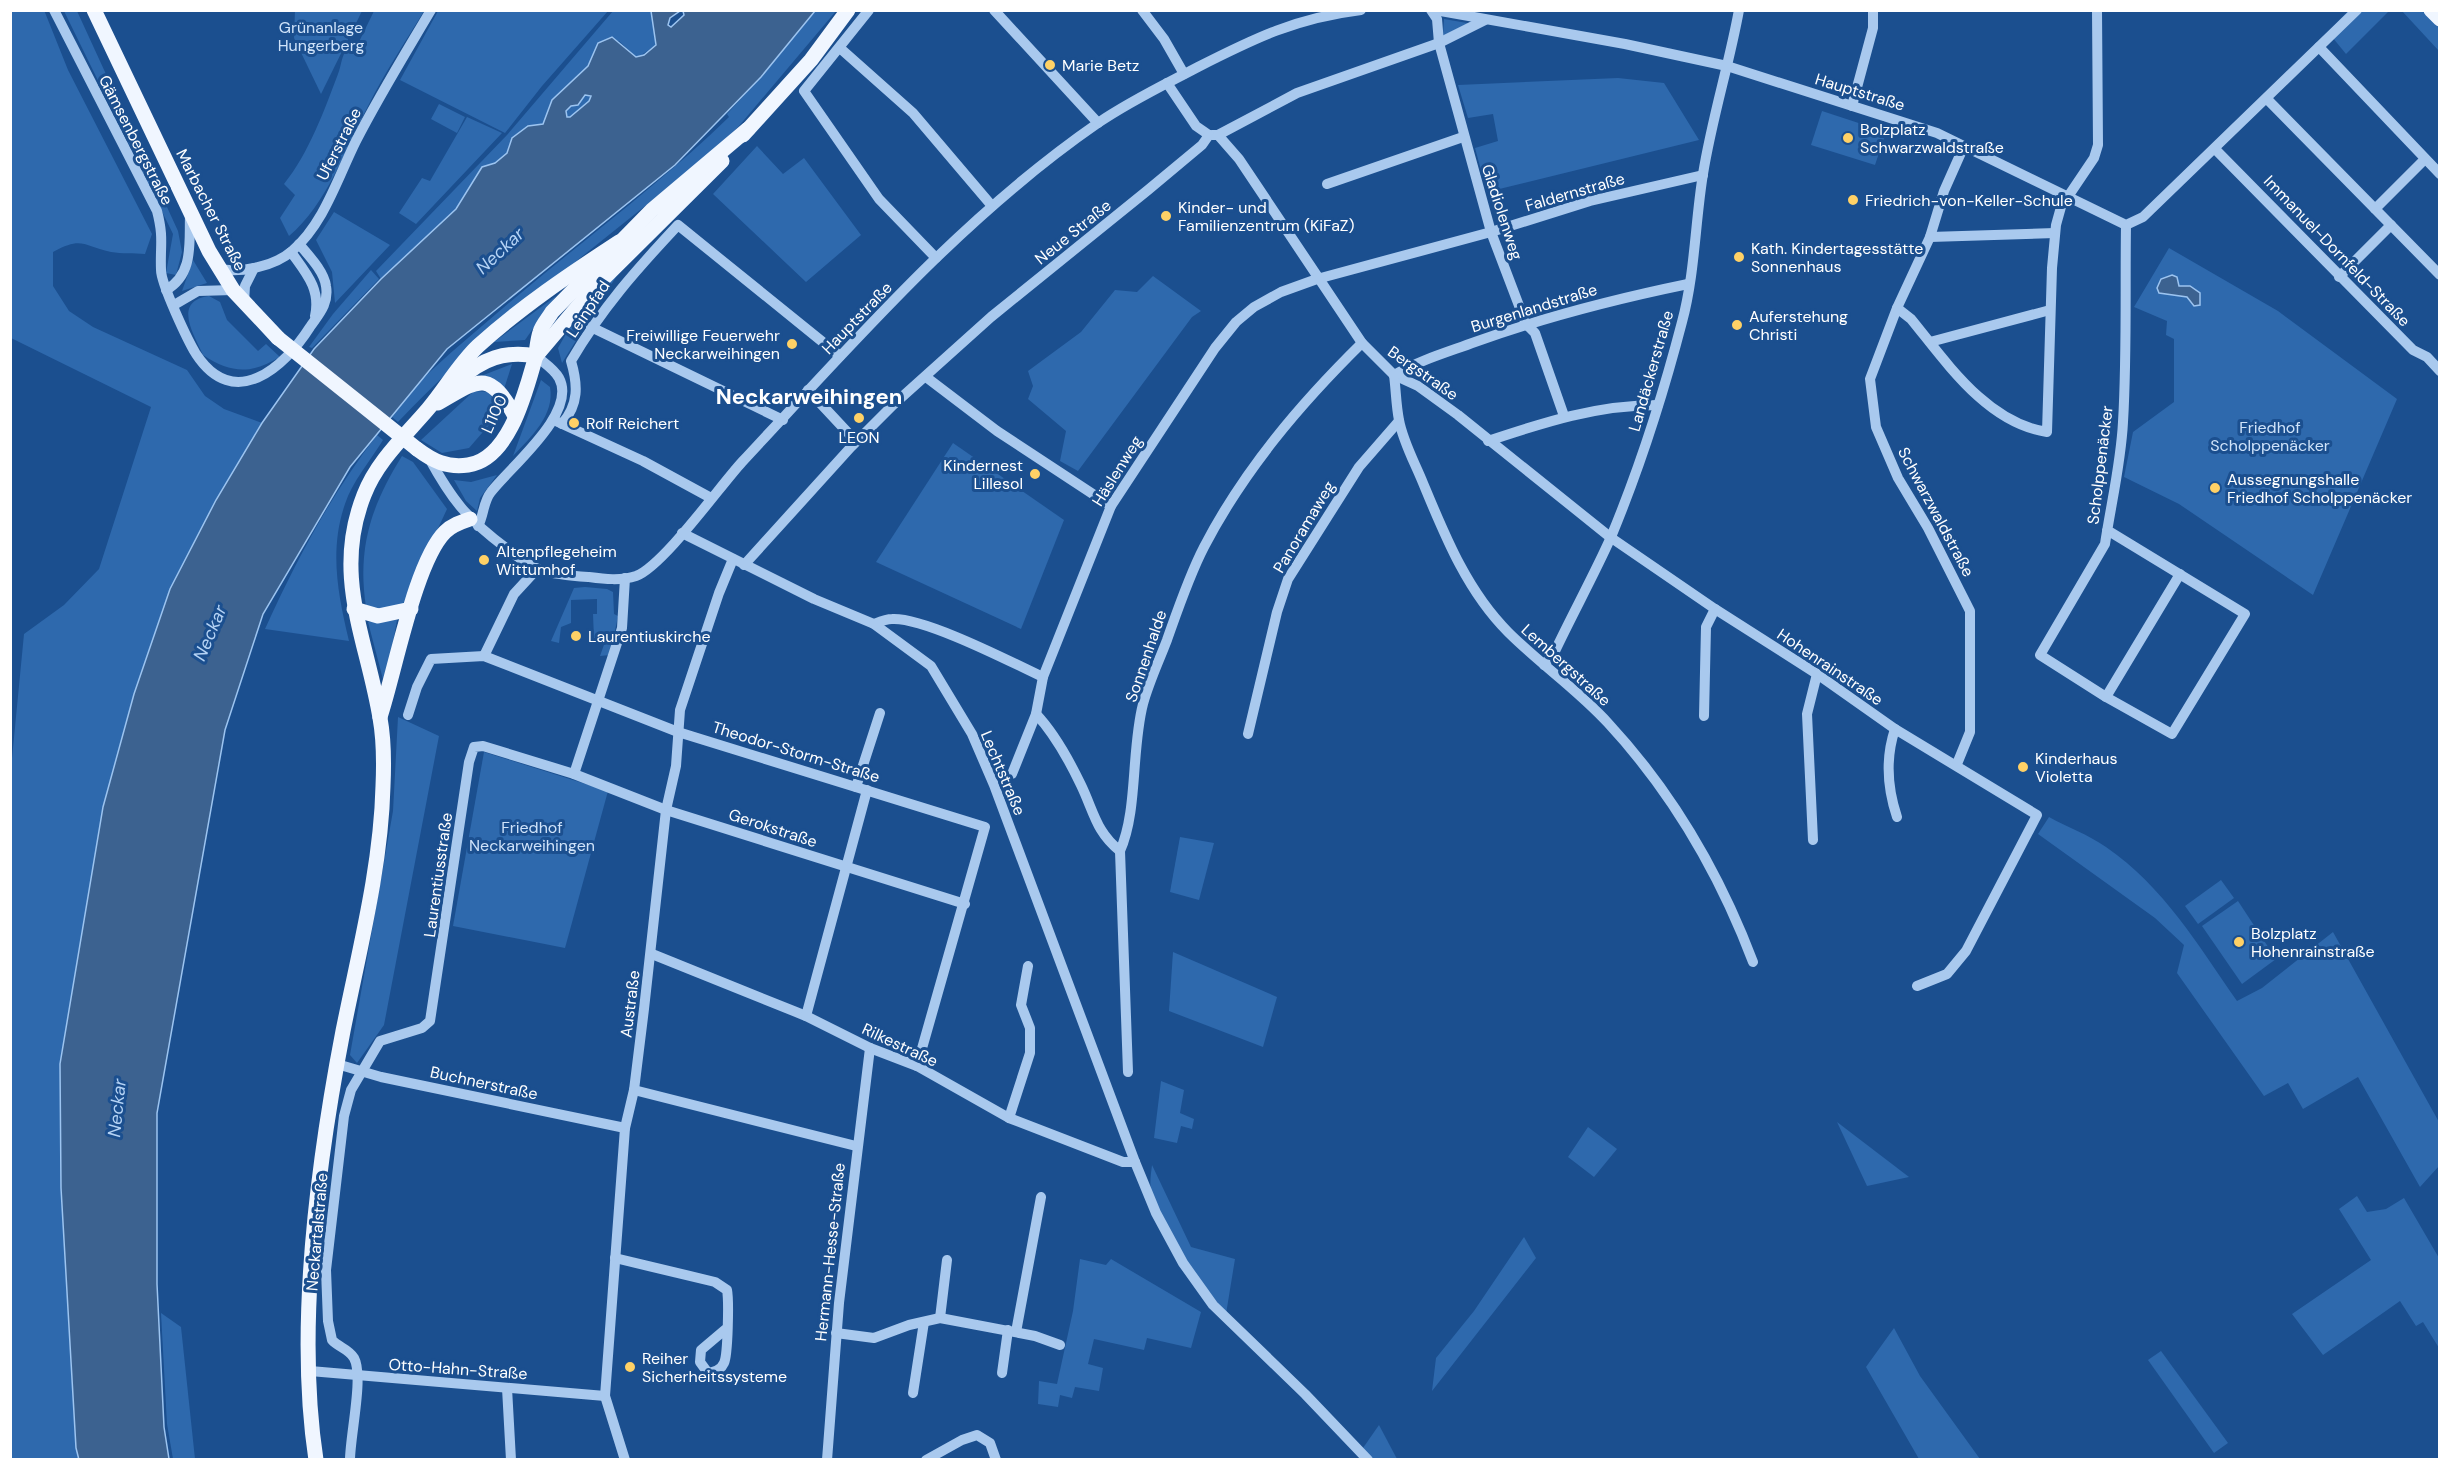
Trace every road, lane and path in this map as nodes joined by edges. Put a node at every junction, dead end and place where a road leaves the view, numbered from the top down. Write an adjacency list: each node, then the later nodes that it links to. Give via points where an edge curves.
1 (54, 10): 54 (street, Gämsenbergstraße, via 157,211 163,233 161,271)
2 (94, 10): 38 (main road, Marbacher Straße)
3 (431, 10): 45 (street, Uferstraße)
4 (848, 10): 26 (main road, via 811,60)
5 (869, 10): 19 (street)
6 (994, 10): 25 (street)
7 (1142, 10): 21 (street)
8 (1361, 10): 21 (street, Hauptstraße, via 1273,30)
9 (1433, 10): 16 (street, Hauptstraße); 17 (street, Gladiolenweg)
10 (1739, 10): 20 (street, Landäckerstraße)
11 (1874, 10): 24 (street, via 1873,28)
12 (2097, 10): 35 (street, via 2098,145 2094,158)
13 (2356, 10): 18 (street)
14 (2431, 10): 15 (main road)
15 (2439, 19)
16 (1485, 20): 17 (street, Neue Straße); 20 (street, Hauptstraße)
17 (1439, 43): 27 (street, Neue Straße, via 1297,93); 28 (street, Gladiolenweg)
18 (2319, 47): 23 (street); 31 (street)
19 (841, 49): 36 (street, via 913,113); 47 (street, via 804,91 879,199)
20 (1727, 66): 24 (street, Hauptstraße); 33 (street, Landäckerstraße)
21 (1184, 74): 22 (street, Hauptstraße)
22 (1167, 83): 25 (street, Hauptstraße); 27 (street, Bergstraße, via 1196,126)
23 (2267, 99): 30 (street); 37 (street)
24 (1852, 105): 29 (street, Hauptstraße)
25 (1098, 123): 36 (street, Hauptstraße)
26 (748, 129): 44 (main road); 65 (main road, via 718,165 591,291)
27 (1214, 135): 52 (street, Bergstraße, via 1239,159); 69 (street, Neue Straße, via 991,317)
28 (1463, 137): 34 (street); 41 (street, Gladiolenweg)
29 (1964, 146): 35 (street, Hauptstraße); 43 (street, Schwarzwaldstraße)
30 (2216, 149): 39 (street, via 2143,217); 51 (street, Immanuel-Dornfeld-Straße)
31 (2425, 159): 32 (street); 37 (street)
32 (2439, 174)
33 (1703, 175): 41 (street, Faldernstraße, via 1590,201); 53 (street, Landäckerstraße)
34 (1327, 184)
35 (2068, 197): 39 (street, Hauptstraße); 42 (street, via 2061,207)
36 (992, 206): 47 (street, Hauptstraße)
37 (2375, 209): 40 (street)
38 (190, 216): 49 (main road, Marbacher Straße); 54 (street, Gämsenbergstraße, via 187,268 181,279)
39 (2126, 225): 84 (street, Scholppenäcker, via 2123,423)
40 (2391, 225): 50 (street); 51 (street)
41 (1491, 232): 52 (street, Faldernstraße); 61 (street, Gladiolenweg)
42 (2055, 233): 43 (street); 59 (street)
43 (1930, 237): 58 (street, Schwarzwaldstraße)
44 (618, 242): 65 (main road, via 552,312 541,329); 72 (main road, via 570,274 476,348)
45 (300, 244): 46 (street, Uferstraße); 60 (street, Gämsenbergstraße, via 327,288 323,309)
46 (291, 252): 48 (street, Uferstraße); 60 (street, via 311,279 316,293)
47 (936, 258): 66 (street, Hauptstraße)
48 (254, 268): 49 (street, Uferstraße); 56 (street, via 245,286)
49 (219, 269): 55 (main road, Marbacher Straße)
50 (2439, 275)
51 (2339, 277): 67 (street, Immanuel-Dornfeld-Straße)
52 (1317, 279): 64 (street, Bergstraße); 82 (street, Häslenweg, via 1281,292 1236,322)
53 (1688, 284): 61 (street, Burgenlandstraße); 71 (street, Landäckerstraße, via 1683,319)
54 (166, 290): 57 (street, Gämsenbergstraße)
55 (233, 290): 56 (main road, Marbacher Straße); 57 (street, via 198,291)
56 (244, 303): 80 (main road, Marbacher Straße, bridge, via 278,338)
57 (174, 305): 60 (street, Gämsenbergstraße, via 202,362 219,376 243,382 261,378 285,360)
58 (1897, 308): 63 (street); 110 (street, Schwarzwaldstraße, via 1870,379 1876,427 1898,478 1970,611 1970,732)
59 (2050, 310): 63 (street); 63 (street, via 2047,432 2033,430 1987,405)
60 (314, 321)
61 (1526, 324): 68 (street, Burgenlandstraße, via 1412,364); 74 (street, Gladiolenweg, via 1535,333)
62 (591, 327): 66 (street, Leinpfad, via 623,284 678,225); 75 (street); 77 (street, Leinpfad, via 571,361 578,384 575,404)
63 (1930, 342)
64 (1362, 343): 68 (street, Bergstraße); 117 (street, Sonnenhalde, via 1273,440 1221,515 1203,549 1143,704 1128,833)
65 (536, 356): 72 (main road, via 511,354 486,361); 73 (main road, L1100); 77 (street, via 560,379 562,403)
66 (840, 356): 70 (street, Hauptstraße)
67 (2439, 371)
68 (1394, 375): 76 (street, Lembergstraße); 79 (street, Bergstraße, via 1418,386)
69 (926, 377): 82 (street, via 997,431); 88 (street, Neue Straße, via 856,441)
70 (808, 390): 75 (street, Hauptstraße); 78 (street)
71 (1658, 405): 74 (street, via 1603,408); 86 (street, Landäckerstraße)
72 (430, 406): 73 (main road, via 476,382 485,383 498,390); 92 (main road, via 387,456 364,495 350,548)
73 (515, 416): 80 (main road, L1100, via 497,450 486,459 453,466)
74 (1564, 416): 79 (street)
75 (783, 420): 81 (street, Hauptstraße)
76 (1399, 421): 97 (street, Lembergstraße, via 1444,536 1477,595 1507,631); 109 (street, Panoramaweg, via 1359,466 1288,579)
77 (555, 423): 81 (street, via 643,461); 83 (street, Leinpfad, via 490,493)
78 (850, 435)
79 (1488, 441): 86 (street, Bergstraße)
80 (429, 458): 83 (street, Hauptstraße, via 454,502)
81 (711, 498): 85 (street, Hauptstraße)
82 (1111, 506): 99 (street, Häslenweg)
83 (474, 522): 89 (street, Hauptstraße); 93 (main road, via 453,526 437,542)
84 (2107, 530): 90 (street); 100 (street, Scholppenäcker, via 2105,544 2040,655)
85 (682, 533): 87 (street, Lechtstraße); 91 (street, Hauptstraße, via 645,571)
86 (1610, 537): 94 (street, Hohenrainstraße); 97 (street, Landäckerstraße, via 1555,651)
87 (733, 559): 88 (street, Lechtstraße); 108 (street, Austraße, via 689,679)
88 (744, 565): 95 (street, Lechtstraße)
89 (537, 569): 91 (street, Hauptstraße); 96 (street, via 514,594)
90 (2180, 574): 100 (street); 100 (street, via 2246,614 2172,734)
91 (625, 578): 101 (street, via 622,628)
92 (354, 609): 93 (main road, via 378,616); 106 (main road)
93 (411, 609): 106 (main road)
94 (1715, 609): 98 (street, Hohenrainstraße); 105 (street, via 1706,627)
95 (874, 624): 99 (street, via 891,619 908,621); 134 (street, Lechtstraße, via 931,666 972,734)
96 (484, 656): 101 (street, Theodor-Storm-Straße); 104 (street, via 431,659)
97 (1544, 665): 121 (street, Lembergstraße, via 1607,722 1669,802 1703,852)
98 (1817, 674): 107 (street, Hohenrainstraße); 116 (street, via 1807,714)
99 (1043, 677): 103 (street, Häslenweg)
100 (2106, 697)
101 (599, 701): 108 (street, Theodor-Storm-Straße); 111 (street)
102 (880, 713): 113 (street)
103 (1036, 714): 112 (street, Häslenweg); 117 (street, via 1049,728 1081,784 1104,838)
104 (408, 715)
105 (1704, 716)
106 (380, 717): 126 (main road, via 383,791 373,880)
107 (1895, 729): 110 (street, Hohenrainstraße); 115 (street, via 1887,752 1891,798)
108 (678, 732): 113 (street, Theodor-Storm-Straße); 114 (street, Austraße, via 676,766)
109 (1248, 735)
110 (1957, 764): 123 (street, Hohenrainstraße, via 2037,815 1966,951 1947,974)
111 (574, 774): 114 (street, Gerokstraße); 128 (street, Laurentiusstraße, via 483,746 474,747 432,1016 422,1028 380,1041)
112 (1012, 774)
113 (862, 788): 118 (street); 119 (street, Theodor-Storm-Straße, via 985,828)
114 (666, 810): 118 (street, Gerokstraße); 120 (street, Austraße)
115 (1897, 817)
116 (1813, 840)
117 (1120, 851): 129 (street, Sonnenhalde)
118 (844, 867): 119 (street, Gerokstraße); 124 (street)
119 (964, 904): 127 (street)
120 (652, 954): 124 (street, Rilkestraße); 130 (street, Austraße)
121 (1753, 962)
122 (1028, 966): 131 (street, via 1021,1005 1030,1028 1030,1053)
123 (1917, 986)
124 (806, 1016): 125 (street, Rilkestraße)
125 (870, 1048): 127 (street, Rilkestraße); 133 (street, Hermann-Hesse-Straße)
126 (337, 1064): 128 (street, Buchnerstraße); 144 (main road, via 315,1237)
127 (917, 1066): 131 (street, Rilkestraße)
128 (362, 1072): 132 (street, Buchnerstraße); 146 (street, Neckartalstraße, via 351,1090 344,1116 326,1270 329,1332 332,1340 355,1359)
129 (1128, 1072)
130 (634, 1090): 132 (street, Austraße); 133 (street)
131 (1009, 1118): 134 (street, Rilkestraße, via 1123,1162)
132 (625, 1128): 136 (street, Austraße)
133 (856, 1146): 142 (street, Hermann-Hesse-Straße)
134 (1135, 1162): 157 (street, Lechtstraße, via 1156,1213 1213,1305)
135 (1041, 1197): 141 (street)
136 (615, 1258): 140 (street, via 715,1282 727,1290); 149 (street, Austraße)
137 (947, 1260): 138 (street)
138 (940, 1318): 139 (street); 141 (street)
139 (924, 1322): 142 (street, via 874,1338); 148 (street)
140 (727, 1328)
141 (1012, 1331): 143 (street); 145 (street)
142 (836, 1333): 154 (street, Hermann-Hesse-Straße)
143 (1060, 1345)
144 (310, 1371): 146 (street, Otto-Hahn-Straße); 150 (main road)
145 (1002, 1373)
146 (356, 1377): 147 (street, Otto-Hahn-Straße); 151 (street, Neckartalstraße)
147 (507, 1388): 149 (street, Otto-Hahn-Straße); 152 (street)
148 (913, 1393)
149 (605, 1396): 153 (street, Austraße)
150 (316, 1460)
151 (350, 1460)
152 (511, 1460)
153 (625, 1460)
154 (826, 1460)
155 (926, 1460): 156 (street, via 977,1435 990,1443)
156 (996, 1460)
157 (1368, 1460)

